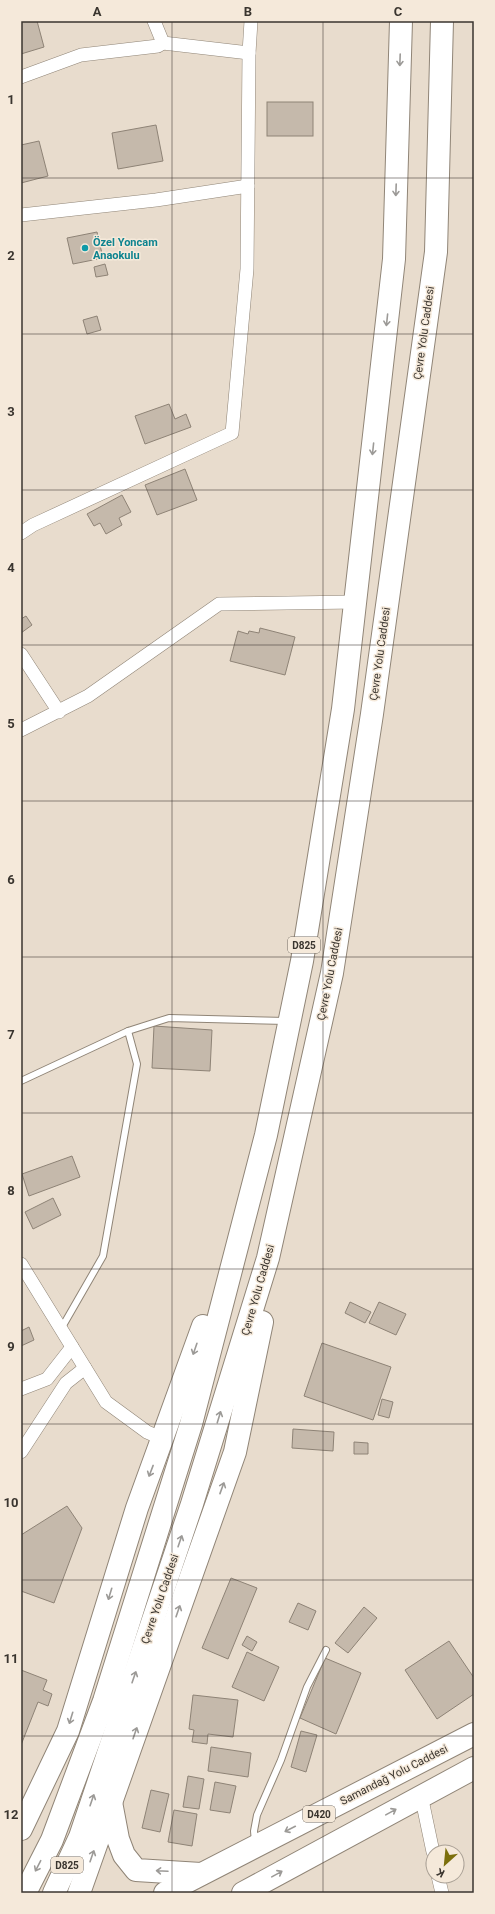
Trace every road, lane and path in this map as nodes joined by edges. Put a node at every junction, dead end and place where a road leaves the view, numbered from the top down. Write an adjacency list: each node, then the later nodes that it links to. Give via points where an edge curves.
1 (154, 21): 5 (street)
2 (251, 21): 6 (street)
3 (401, 21): 11 (highway, Çevre Yolu Caddesi / D825, one-way to 11, via 394,259)
4 (442, 21): 19 (highway, Çevre Yolu Caddesi / D825, via 436,252 373,706 332,973)
5 (163, 43): 6 (street); 7 (street, via 158,46 81,54)
6 (249, 53): 8 (street)
7 (21, 77)
8 (248, 186): 9 (street, via 156,200); 10 (street, via 248,269 232,433 33,525)
9 (21, 215)
10 (21, 534)
11 (355, 602): 13 (street, via 219,604 88,696); 15 (highway, Çevre Yolu Caddesi / D825, via 343,709 302,961)
12 (21, 654): 13 (street)
13 (59, 712): 14 (street)
14 (21, 730)
15 (289, 1022): 16 (lane, via 169,1018); 18 (highway, Çevre Yolu Caddesi / D825, via 266,1135)
16 (128, 1031): 17 (lane); 21 (lane, via 137,1064 103,1256)
17 (21, 1081)
18 (237, 1248): 25 (highway, one-way to 25, via 216,1290); 36 (highway, Çevre Yolu Caddesi / D825, one-way to 36, via 191,1424 104,1701 52,1840)
19 (268, 1258): 31 (highway, one-way to 19, via 235,1452 263,1313); 37 (highway, Çevre Yolu Caddesi / D825, one-way to 19, via 80,1837 192,1504)
20 (21, 1264): 21 (street)
21 (61, 1329): 22 (street)
22 (72, 1347): 23 (street); 24 (street, via 47,1379)
23 (85, 1368): 25 (street, via 106,1402 147,1432); 26 (street, via 66,1383)
24 (21, 1389)
25 (163, 1439): 32 (highway, one-way to 32, via 137,1508 68,1730)
26 (21, 1452)
27 (326, 1650): 34 (lane, via 307,1687 281,1760 257,1815 254,1831)
28 (474, 1734): 34 (highway, Samandağ Yolu Caddesi / D420, one-way to 34)
29 (474, 1768): 30 (highway)
30 (421, 1795): 33 (street); 40 (highway, one-way to 30)
31 (111, 1801): 35 (highway, one-way to 31, via 136,1870 124,1855 118,1839); 38 (highway, one-way to 31)
32 (21, 1829)
33 (431, 1844)
34 (256, 1846): 35 (highway, Samandağ Yolu Caddesi / D420)
35 (201, 1874): 39 (highway, Samandağ Yolu Caddesi / D420)
36 (25, 1893)
37 (54, 1893)
38 (79, 1893)
39 (165, 1893)
40 (243, 1893)

